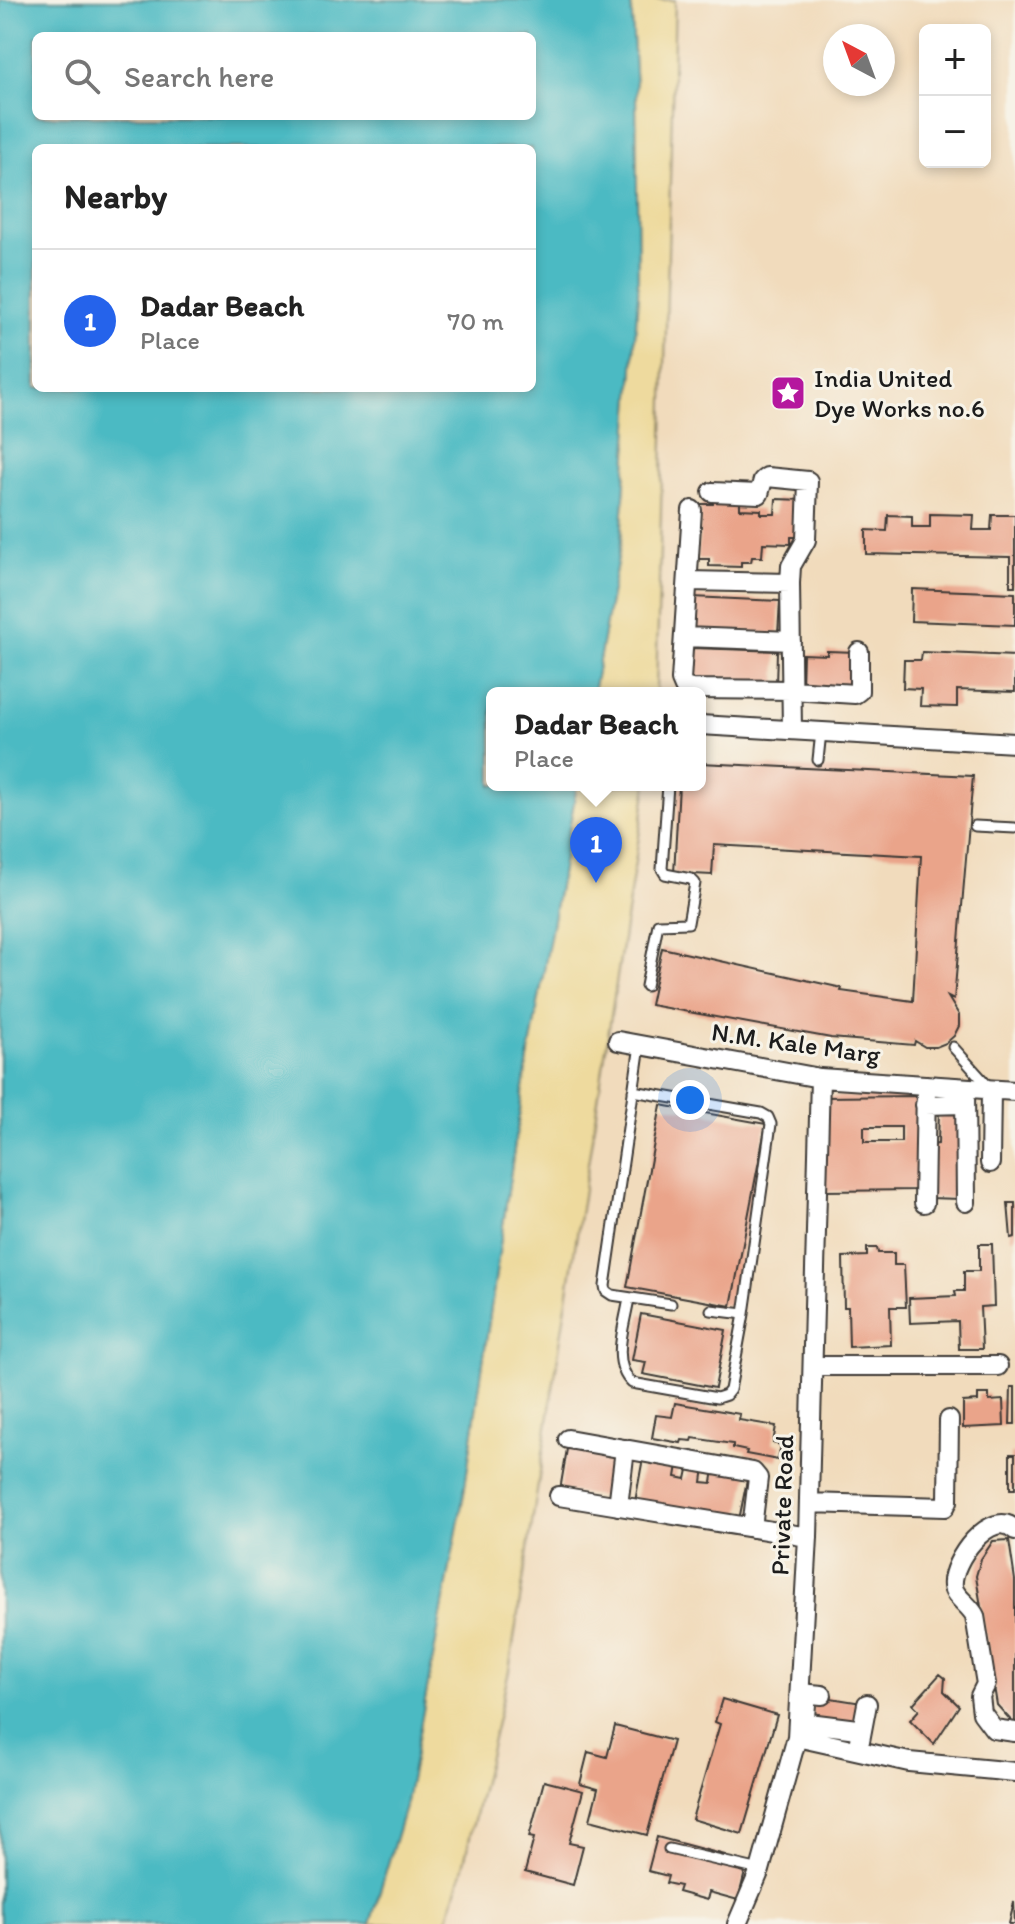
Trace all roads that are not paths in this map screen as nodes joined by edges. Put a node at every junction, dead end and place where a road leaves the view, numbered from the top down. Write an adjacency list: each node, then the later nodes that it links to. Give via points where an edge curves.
1 (712, 492): 4 (street, via 759,494 767,477 808,481 806,540 791,566)
2 (692, 510): 3 (street)
3 (688, 581): 4 (street); 5 (street)
4 (790, 583): 6 (street)
5 (684, 637): 6 (street); 8 (street, via 681,680)
6 (791, 641): 10 (street)
7 (859, 652): 10 (street, via 858,693)
8 (686, 687)
9 (706, 688): 10 (street)
10 (791, 690): 12 (street)
11 (706, 725): 12 (street)
12 (792, 730): 13 (street)
13 (821, 732): 14 (street); 15 (lane)
14 (1015, 743)
15 (818, 760)
16 (668, 791): 19 (lane, via 662,869 695,883 688,923 658,924)
17 (975, 826): 18 (lane)
18 (1015, 828)
19 (646, 986)
20 (618, 1041): 21 (street, N.M. Kale Marg)
21 (640, 1045): 23 (street, N.M. Kale Marg); 26 (lane)
22 (953, 1047): 25 (lane)
23 (820, 1078): 24 (street, N.M. Kale Marg); 37 (street, Private Road)
24 (926, 1085): 28 (street, N.M. Kale Marg); 29 (street)
25 (991, 1090): 27 (street, N.M. Kale Marg); 28 (street, N.M. Kale Marg); 30 (street)
26 (633, 1091): 33 (lane, via 605,1286 612,1295); 36 (lane, via 768,1117)
27 (1015, 1091)
28 (965, 1096): 29 (street); 31 (street)
29 (925, 1105): 32 (street)
30 (990, 1163)
31 (966, 1202)
32 (924, 1203)
33 (629, 1298): 34 (lane); 36 (lane, via 619,1363 624,1376 632,1383 717,1398 730,1390)
34 (671, 1304)
35 (711, 1310): 36 (lane)
36 (744, 1314)
37 (814, 1366): 38 (street); 43 (street, Private Road)
38 (998, 1366)
39 (949, 1420): 43 (street, via 945,1507)
40 (568, 1439): 41 (street)
41 (625, 1449): 44 (street); 45 (street, via 753,1472 758,1478)
42 (559, 1496): 44 (street)
43 (809, 1503): 47 (street, Private Road)
44 (618, 1506): 45 (street)
45 (752, 1528): 47 (street)
46 (1015, 1530): 51 (street, via 1003,1523 982,1533 966,1549 953,1586 975,1616 986,1684 980,1696 982,1713 994,1729)
47 (808, 1537): 48 (street, Private Road)
48 (807, 1699): 50 (street, via 805,1717 810,1723); 52 (street, Private Road)
49 (867, 1704): 53 (street)
50 (857, 1729)
51 (1015, 1732)
52 (797, 1737): 53 (street); 56 (street, Private Road)
53 (859, 1751): 54 (street, via 909,1762)
54 (1015, 1772)
55 (669, 1849): 56 (lane)
56 (760, 1870): 57 (street, Private Road)
57 (737, 1924)

